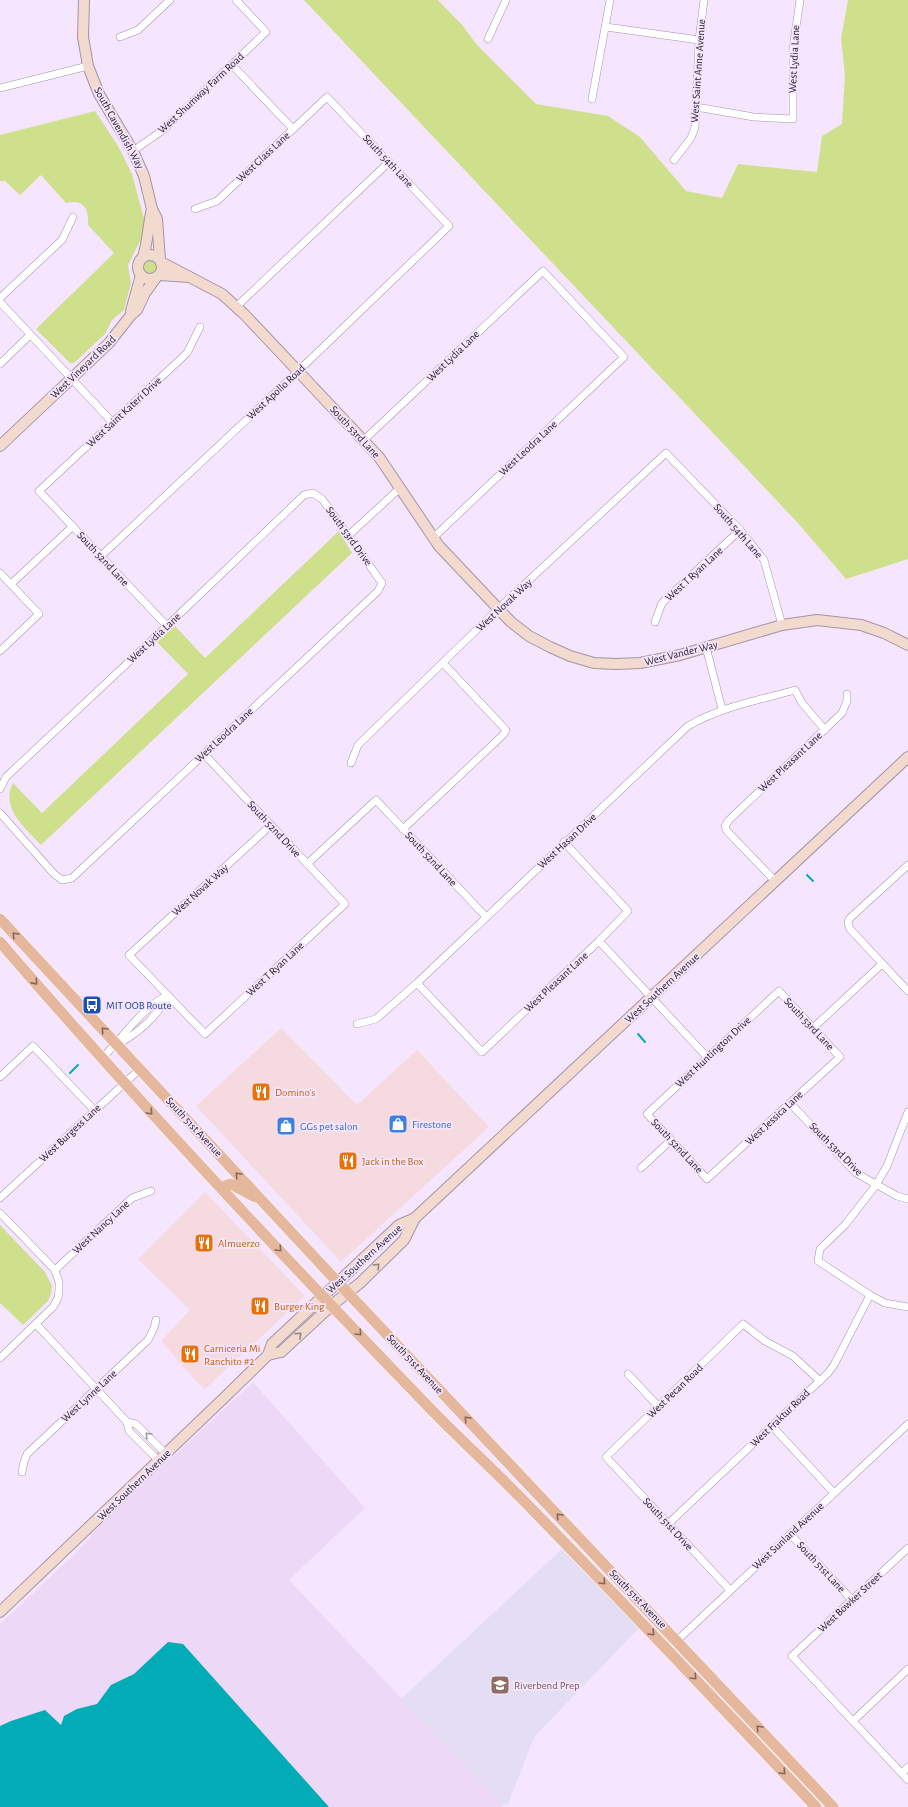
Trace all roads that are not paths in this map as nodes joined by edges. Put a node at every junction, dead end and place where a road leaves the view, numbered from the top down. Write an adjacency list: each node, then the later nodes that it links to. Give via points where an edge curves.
1 (84, 0): 13 (street, South Cavendish Way, via 83,37)
2 (170, 0): 9 (street, via 138,30)
3 (236, 0): 12 (street, West Shumway Farm Road, via 266,32)
4 (506, 0): 10 (street)
5 (610, 0): 8 (street)
6 (704, 0): 11 (street, West Saint Anne Avenue)
7 (800, 0): 17 (street, West Lydia Lane, via 793,48 792,119 754,117)
8 (606, 27): 11 (street); 16 (street)
9 (120, 37)
10 (488, 39)
11 (699, 40): 17 (street, West Saint Anne Avenue)
12 (232, 65): 18 (street); 19 (street, West Shumway Farm Road, via 163,130)
13 (88, 66): 14 (street); 19 (street, South Cavendish Way, via 104,103)
14 (0, 88)
15 (327, 97): 18 (street, West Glass Lane); 21 (street, South 54th Lane)
16 (592, 99)
17 (696, 107): 20 (street, West Saint Anne Avenue, via 695,127 691,138)
18 (293, 129): 23 (street, West Glass Lane, via 217,201)
19 (133, 151): 22 (street, South Cavendish Way, via 144,176)
20 (674, 160)
21 (390, 162): 25 (street, South 54th Lane); 34 (street)
22 (152, 209): 26 (street, South Cavendish Way, via 149,236); 27 (street, South Cavendish Way, via 156,219)
23 (195, 209)
24 (73, 217): 32 (street, via 62,240)
25 (449, 226): 39 (street, West Apollo Road)
26 (143, 257): 27 (street, South 53rd Lane, via 153,255); 29 (street, via 138,265)
27 (161, 260): 30 (street, via 163,268); 31 (street, South 53rd Lane)
28 (543, 271): 42 (street, West Lydia Lane); 51 (street, West Leodra Lane, via 624,357)
29 (141, 275): 30 (street, South 53rd Lane, via 147,279); 35 (street)
30 (157, 277): 31 (street, South 53rd Lane); 35 (street, West Vineyard Road, via 137,310)
31 (189, 277): 34 (street, South 53rd Lane, via 215,290)
32 (0, 298)
33 (0, 302): 37 (street)
34 (237, 306): 39 (street, South 53rd Lane)
35 (131, 315): 40 (street, West Vineyard Road, via 106,346)
36 (200, 327): 41 (street, West Saint Kateri Drive, via 187,352)
37 (30, 335): 38 (street); 40 (street)
38 (0, 364)
39 (299, 371): 42 (street, South 53rd Lane); 52 (street, West Apollo Road)
40 (72, 379): 41 (street); 43 (street, West Vineyard Road)
41 (113, 423): 46 (street, West Saint Kateri Drive)
42 (364, 440): 45 (street, South 53rd Lane)
43 (0, 446)
44 (666, 453): 49 (street, South 54th Lane); 56 (street, West Novak Way)
45 (400, 488): 50 (street); 51 (street, South 53rd Lane)
46 (39, 491): 48 (street, South 52nd Lane)
47 (313, 493): 50 (street, South 53rd Drive, via 322,500); 59 (street, West Lydia Lane, via 304,495)
48 (73, 526): 52 (street, South 52nd Lane); 55 (street)
49 (740, 530): 57 (street, West T Ryan Lane, via 662,603); 58 (street, South 54th Lane, via 764,560)
50 (349, 535): 54 (street, South 53rd Drive)
51 (433, 538): 56 (street, South 53rd Lane)
52 (101, 556): 59 (street, South 52nd Lane)
53 (0, 573): 55 (street)
54 (382, 582): 67 (street, West Leodra Lane, via 378,590)
55 (11, 584): 62 (street, via 39,614)
56 (498, 610): 61 (street, West Vander Way, via 539,642 570,656 594,663 650,662); 63 (street, West Novak Way)
57 (655, 622)
58 (782, 625): 60 (street, West Vander Way, via 816,620 850,623 884,633); 61 (street, West Vander Way)
59 (167, 626): 70 (street, West Lydia Lane, via 6,776)
60 (908, 646)
61 (706, 647): 65 (street)
62 (0, 651)
63 (443, 662): 69 (street, West Novak Way, via 358,745); 73 (street, via 506,730)
64 (848, 694): 66 (street, West Pleasant Lane, via 842,713)
65 (722, 709): 66 (street, West Hasan Drive, via 796,690 802,703); 74 (street, West Hasan Drive, via 688,726)
66 (824, 730): 77 (street, West Pleasant Lane, via 725,826)
67 (204, 754): 71 (street, West Leodra Lane, via 72,878 62,880 54,874); 72 (street, South 52nd Drive)
68 (908, 757): 77 (street, West Southern Avenue)
69 (351, 763)
70 (0, 789)
71 (0, 815)
72 (271, 825): 75 (street, South 52nd Drive); 87 (street, West Novak Way, via 129,955)
73 (403, 829): 75 (street, South 52nd Lane, via 376,800); 79 (street, South 52nd Lane)
74 (564, 842): 79 (street, West Hasan Drive); 81 (street, West Pleasant Lane, via 628,911)
75 (307, 864): 78 (street, South 52nd Drive)
76 (908, 865): 83 (street, via 848,923 850,929)
77 (775, 881): 88 (street, West Southern Avenue)
78 (345, 904): 87 (street, West T Ryan Lane, via 205,1034)
79 (486, 917): 84 (street, West Hasan Drive)
80 (0, 919): 91 (main road, South 51st Avenue, one-way to 80)
81 (599, 941): 84 (street, West Pleasant Lane, via 482,1052); 88 (street)
82 (0, 942): 94 (main road, South 51st Avenue, one-way to 94)
83 (882, 964): 86 (street); 90 (street)
84 (416, 983): 89 (street, West Hasan Drive, via 376,1019)
85 (779, 991): 90 (street, South 53rd Lane); 92 (street, West Huntington Drive)
86 (908, 991)
87 (168, 995): 91 (street, via 136,1021)
88 (651, 997): 92 (street); 112 (street, West Southern Avenue)
89 (357, 1024)
90 (813, 1028): 93 (street, South 53rd Lane)
91 (117, 1044): 94 (street); 95 (main road, South 51st Avenue)
92 (707, 1057): 101 (street, West Huntington Drive)
93 (840, 1057): 98 (street, West Jessica Lane)
94 (102, 1058): 97 (main road, South 51st Avenue)
95 (140, 1069): 97 (street, West Burgess Lane); 110 (main road, South 51st Avenue, one-way to 95)
96 (0, 1077): 99 (street, via 33,1046)
97 (124, 1083): 99 (street, West Burgess Lane); 106 (main road, South 51st Avenue, one-way to 106)
98 (790, 1103): 104 (street, West Jessica Lane); 105 (street, South 53rd Drive, via 856,1172)
99 (94, 1110): 108 (street, West Burgess Lane)
100 (908, 1112): 105 (street, via 887,1166)
101 (646, 1114): 102 (street, South 52nd Lane)
102 (671, 1140): 103 (street); 104 (street, South 52nd Lane)
103 (641, 1168)
104 (707, 1179)
105 (876, 1185): 109 (street, South 53rd Drive); 116 (street, via 845,1225 820,1249 818,1261)
106 (223, 1189): 110 (main road, via 231,1184); 117 (main road, South 51st Avenue, one-way to 117)
107 (151, 1191): 113 (street, West Nancy Lane, via 132,1198)
108 (0, 1198)
109 (908, 1199)
110 (265, 1202): 114 (main road, South 51st Avenue)
111 (0, 1213): 113 (street)
112 (415, 1218): 114 (street, West Southern Avenue, via 399,1225); 115 (street, West Southern Avenue, one-way to 112, via 404,1240)
113 (55, 1270): 121 (street, via 59,1282 56,1302)
114 (338, 1282): 115 (main road, South 51st Avenue); 117 (street, West Southern Avenue)
115 (348, 1292): 118 (street, West Southern Avenue); 133 (main road, South 51st Avenue, one-way to 115)
116 (870, 1295): 119 (street, via 885,1303); 125 (street, West Fraktur Road, via 834,1365)
117 (323, 1296): 118 (main road, South 51st Avenue); 122 (street, West Southern Avenue, via 272,1344)
118 (332, 1305): 122 (street, West Southern Avenue, one-way to 118, via 281,1352); 134 (main road, South 51st Avenue, one-way to 134, via 424,1403)
119 (908, 1308)
120 (156, 1320): 126 (street, West Lynne Lane, via 148,1340)
121 (36, 1324): 123 (street); 126 (street)
122 (268, 1356): 132 (street, West Southern Avenue)
123 (0, 1358)
124 (628, 1374): 127 (street)
125 (820, 1380): 127 (street, West Pecan Road, via 793,1356 765,1341 743,1324); 130 (street, West Fraktur Road)
126 (97, 1389): 128 (street); 135 (street, West Lynne Lane, via 27,1454)
127 (659, 1407): 131 (street, West Pecan Road)
128 (127, 1422): 132 (street, via 129,1431); 132 (street, one-way to 128, via 136,1424)
129 (908, 1424): 136 (street, West Sunland Avenue)
130 (772, 1426): 136 (street); 137 (street, West Fraktur Road)
131 (606, 1457): 137 (street, South 51st Drive)
132 (162, 1458): 142 (street, West Southern Avenue)
133 (506, 1460): 134 (main road); 143 (main road, South 51st Avenue, one-way to 133)
134 (495, 1471): 144 (main road, South 51st Avenue, one-way to 144)
135 (22, 1472)
136 (834, 1493): 138 (street, West Sunland Avenue)
137 (668, 1524): 140 (street, South 51st Drive)
138 (790, 1534): 140 (street, West Sunland Avenue); 141 (street, South 51st Lane)
139 (908, 1548): 141 (street, West Bowker Street)
140 (730, 1590): 143 (street, West Sunland Avenue)
141 (852, 1600): 146 (street, West Bowker Street, via 792,1656)
142 (0, 1612)
143 (677, 1640): 144 (street, West Sunland Avenue); 151 (main road, South 51st Avenue, one-way to 143)
144 (668, 1649): 150 (main road, South 51st Avenue, one-way to 150)
145 (908, 1669): 146 (street)
146 (853, 1721): 148 (street)
147 (908, 1766): 148 (street)
148 (902, 1773): 149 (street)
149 (908, 1780)
150 (816, 1807)
151 (833, 1807)

